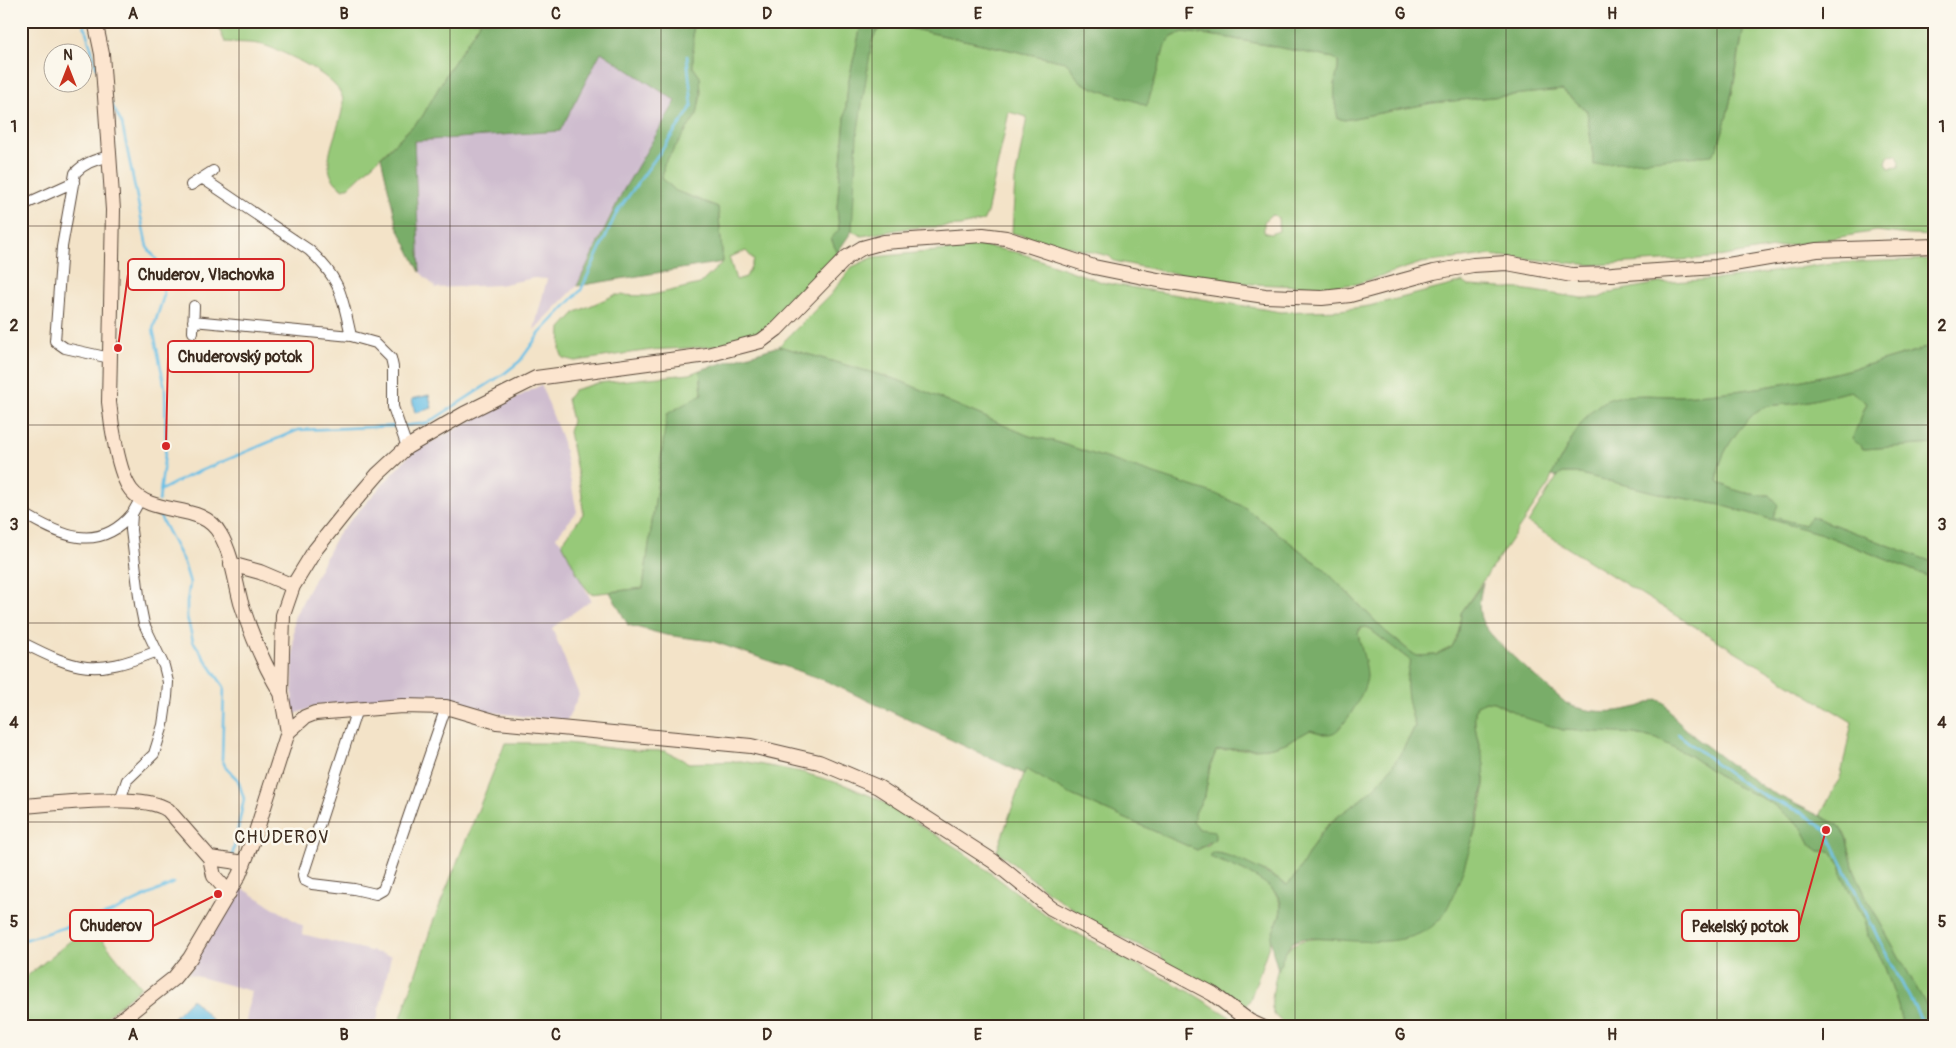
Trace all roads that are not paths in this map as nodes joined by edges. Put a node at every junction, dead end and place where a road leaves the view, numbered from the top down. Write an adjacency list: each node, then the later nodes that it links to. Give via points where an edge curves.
1 (95, 21): 2 (street, via 102,54)
2 (108, 157): 5 (street, via 94,159 80,167); 13 (street, via 113,210)
3 (213, 171): 4 (street)
4 (202, 178): 6 (street); 12 (street, via 322,262 334,276 340,291)
5 (74, 182): 7 (street); 13 (street, via 62,247 55,341 65,348)
6 (191, 185)
7 (21, 206)
8 (1935, 246): 14 (street, via 1817,250 1716,267 1612,274 1572,275 1507,263 1473,265 1350,295 1322,298 1265,296 1163,281 1094,267 1006,238 983,235 884,242 862,248 847,257 777,330 761,341 707,355 536,378 479,406)
9 (194, 306): 10 (street)
10 (193, 321): 11 (street); 12 (street)
11 (192, 332)
12 (351, 336): 14 (street, via 376,343 391,358 394,368 393,407)
13 (110, 358): 15 (street, via 112,425 123,476 131,490)
14 (407, 448): 19 (street, via 378,474 347,510 315,550)
15 (150, 503): 17 (street); 18 (street, via 199,515 210,522 219,531)
16 (21, 512): 17 (street, via 45,527 70,536 112,533)
17 (132, 514): 21 (street, via 140,604)
18 (231, 564): 19 (street); 22 (street, via 266,667)
19 (294, 586): 22 (street, via 282,615)
20 (21, 642): 21 (street, via 61,662 96,668 116,666)
21 (155, 652): 26 (street, via 164,666 168,682 164,725 154,754 127,780)
22 (281, 694): 25 (street)
23 (446, 707): 24 (street); 24 (street, via 386,882 383,890 376,894 312,884 304,880 303,874); 31 (street, via 497,722 751,746 827,765 878,787 993,861 1051,908 1213,994)
24 (356, 709): 25 (street, via 315,713)
25 (288, 732): 28 (street, via 255,835)
26 (120, 800): 27 (street); 28 (street, via 160,804)
27 (21, 806)
28 (223, 864): 29 (street); 29 (street)
29 (229, 892): 30 (street, via 190,958 174,978)
30 (112, 1027)
31 (1262, 1027)

